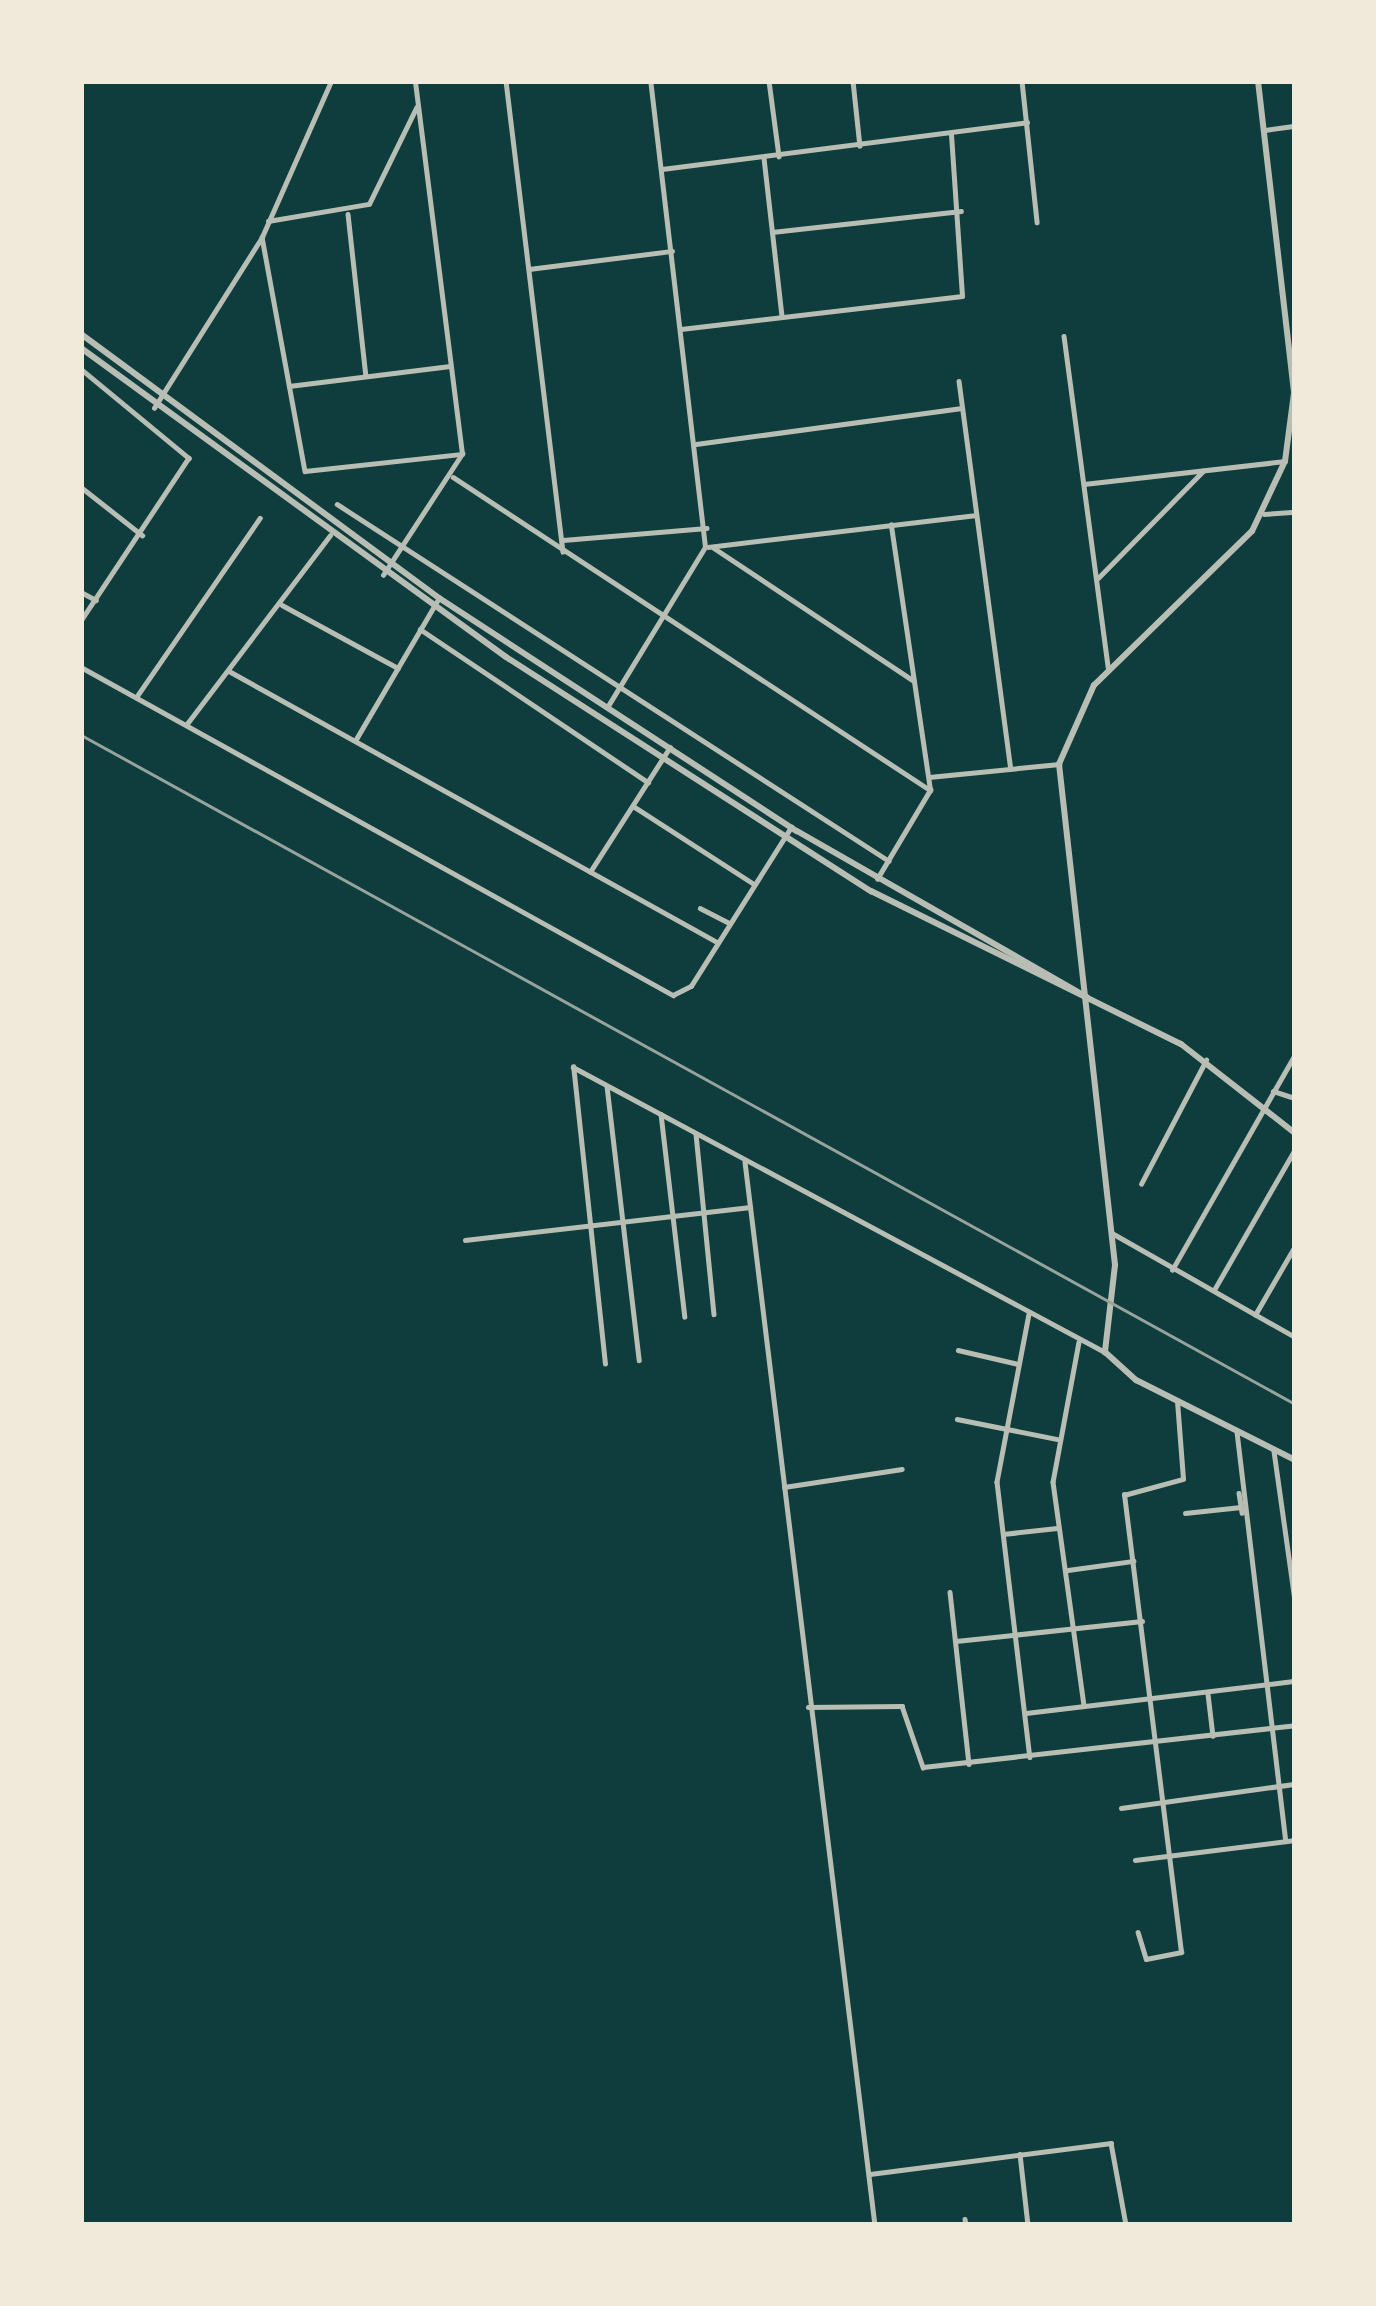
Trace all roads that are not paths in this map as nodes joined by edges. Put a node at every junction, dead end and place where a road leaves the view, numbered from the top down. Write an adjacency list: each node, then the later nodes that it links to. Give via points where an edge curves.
1 (332, 81): 20 (street)
2 (415, 81): 9 (street)
3 (506, 81): 25 (street)
4 (650, 81): 17 (street)
5 (770, 81): 15 (street)
6 (853, 81): 14 (street)
7 (1022, 81): 10 (street)
8 (1258, 81): 12 (street)
9 (418, 103): 19 (street, via 373,198); 31 (street)
10 (1027, 122): 13 (street); 21 (street)
11 (1295, 126): 12 (street)
12 (1264, 130): 39 (street)
13 (951, 133): 14 (street); 18 (street)
14 (860, 146): 15 (street)
15 (779, 156): 16 (street)
16 (764, 158): 17 (street); 22 (street)
17 (662, 169): 24 (street)
18 (961, 211): 22 (street); 26 (street, via 962,296)
19 (348, 212): 20 (street); 33 (street)
20 (268, 221): 23 (street)
21 (1037, 222)
22 (772, 232): 26 (street)
23 (262, 237): 35 (street); 36 (street)
24 (672, 250): 25 (street); 27 (street)
25 (529, 269): 56 (street)
26 (782, 316): 27 (street)
27 (681, 328): 40 (street)
28 (81, 334): 36 (street)
29 (1064, 336): 45 (street)
30 (81, 348): 37 (street)
31 (451, 366): 33 (street); 41 (street)
32 (81, 369): 54 (street, via 187,450 186,473)
33 (366, 376): 35 (street)
34 (958, 381): 38 (street)
35 (289, 386): 41 (street, via 310,474)
36 (163, 394): 37 (street); 61 (street)
37 (154, 407): 55 (street)
38 (962, 409): 40 (street); 50 (street)
39 (1294, 416): 42 (street)
40 (695, 444): 53 (street)
41 (462, 454): 44 (street)
42 (1285, 461): 43 (street); 49 (street)
43 (1203, 471): 45 (street); 63 (street)
44 (453, 477): 59 (street); 60 (street)
45 (1084, 484): 63 (street)
46 (81, 488): 54 (street)
47 (337, 504): 59 (street)
48 (1295, 512): 49 (street)
49 (1264, 514): 73 (street)
50 (976, 515): 52 (street); 85 (street)
51 (260, 518): 78 (street)
52 (891, 526): 58 (street); 76 (street)
53 (707, 528): 56 (street); 57 (street)
54 (142, 535): 66 (street)
55 (330, 536): 62 (street); 67 (street)
56 (561, 540): 60 (street)
57 (705, 547): 58 (street); 69 (street)
58 (715, 548): 76 (street)
59 (404, 550): 61 (street); 77 (street)
60 (563, 552): 69 (street)
61 (391, 565): 62 (street); 65 (street)
62 (383, 575): 68 (street)
63 (1096, 579): 73 (street)
64 (81, 592): 66 (street)
65 (439, 598): 68 (street); 79 (street)
66 (95, 600): 70 (street)
67 (282, 605): 74 (street); 75 (street)
68 (432, 608): 71 (street); 83 (street)
69 (664, 619): 77 (street); 88 (street)
70 (81, 621)
71 (420, 629): 74 (street); 87 (street)
72 (81, 667): 78 (street)
73 (1108, 667): 84 (street, via 1070,721)
74 (398, 668): 81 (street)
75 (229, 671): 80 (street); 81 (street)
76 (914, 680): 86 (street)
77 (619, 688): 79 (street); 92 (street)
78 (136, 698): 80 (street)
79 (608, 706): 82 (street)
80 (186, 725): 98 (street, via 674,995)
81 (355, 741): 93 (street)
82 (670, 747): 83 (street); 90 (street)
83 (664, 757): 87 (street); 91 (street)
84 (1059, 764): 85 (street); 99 (street)
85 (1011, 769): 86 (street)
86 (929, 778): 88 (street)
87 (648, 782): 89 (street)
88 (930, 790): 92 (street)
89 (632, 806): 93 (street); 95 (street)
90 (791, 827): 91 (street); 94 (street)
91 (785, 836): 95 (street); 99 (street)
92 (889, 861): 94 (street)
93 (590, 872): 98 (street)
94 (877, 880): 99 (street)
95 (754, 884): 97 (street)
96 (700, 908): 97 (street)
97 (730, 923): 98 (street)
98 (717, 943)
99 (1090, 1000): 101 (street); 117 (street)
100 (1295, 1054): 103 (street)
101 (1206, 1060): 105 (street); 111 (street)
102 (607, 1083): 106 (street); 115 (street); 116 (street, via 570,1068)
103 (1273, 1091): 104 (street); 105 (street)
104 (1295, 1098)
105 (1264, 1106): 107 (street); 121 (street)
106 (661, 1113): 108 (street); 114 (street)
107 (1295, 1133)
108 (696, 1134): 110 (street); 113 (street)
109 (1295, 1149): 122 (street)
110 (745, 1162): 112 (street); 124 (street)
111 (1141, 1184)
112 (751, 1207): 113 (street); 142 (street)
113 (703, 1213): 114 (street); 123 (street)
114 (672, 1216): 115 (street); 126 (street)
115 (622, 1221): 116 (street); 131 (street)
116 (586, 1225): 118 (street); 132 (street)
117 (1112, 1233): 121 (street); 130 (street)
118 (465, 1240)
119 (1295, 1246): 120 (street)
120 (1293, 1255): 125 (street)
121 (1172, 1270): 122 (street)
122 (1213, 1292): 125 (street)
123 (714, 1314)
124 (1029, 1314): 128 (street); 133 (street)
125 (1255, 1316): 127 (street)
126 (685, 1317)
127 (1295, 1337)
128 (1079, 1342): 130 (street); 138 (street)
129 (958, 1349): 133 (street)
130 (1105, 1352): 134 (street)
131 (639, 1360)
132 (605, 1364)
133 (1018, 1364): 136 (street)
134 (1177, 1401): 137 (street); 148 (street, via 1184,1475 1125,1491)
135 (957, 1419): 136 (street)
136 (1005, 1427): 138 (street); 147 (street)
137 (1238, 1432): 139 (street); 145 (street)
138 (1058, 1439): 146 (street)
139 (1274, 1450): 140 (street); 151 (street)
140 (1295, 1460)
141 (902, 1469): 142 (street)
142 (782, 1487): 161 (street)
143 (1239, 1493): 145 (street)
144 (1185, 1513): 145 (street)
145 (1243, 1513): 157 (street)
146 (1060, 1528): 147 (street); 149 (street)
147 (1003, 1534): 154 (street)
148 (1133, 1561): 149 (street); 152 (street)
149 (1066, 1571): 153 (street)
150 (950, 1592): 155 (street)
151 (1295, 1600)
152 (1142, 1622): 153 (street); 159 (street)
153 (1075, 1631): 154 (street); 160 (street)
154 (1018, 1637): 155 (street); 162 (street)
155 (956, 1642): 168 (street)
156 (1295, 1681): 157 (street)
157 (1269, 1684): 158 (street); 164 (street)
158 (1208, 1691): 159 (street); 165 (street)
159 (1152, 1698): 160 (street); 166 (street)
160 (1084, 1705): 162 (street)
161 (808, 1707): 168 (street, via 902,1706 919,1766); 179 (street)
162 (1026, 1713): 167 (street)
163 (1295, 1725): 164 (street)
164 (1274, 1728): 165 (street); 170 (street)
165 (1213, 1736): 166 (street)
166 (1158, 1744): 167 (street); 171 (street)
167 (1030, 1757): 168 (street)
168 (968, 1764)
169 (1295, 1784): 170 (street)
170 (1280, 1785): 171 (street); 174 (street)
171 (1166, 1800): 172 (street); 175 (street)
172 (1120, 1808)
173 (1295, 1840): 174 (street)
174 (1286, 1841): 175 (street)
175 (1172, 1855): 176 (street); 177 (street, via 1181,1952 1146,1959)
176 (1135, 1860)
177 (1138, 1932)
178 (1020, 2154): 179 (street); 181 (street); 182 (street, via 1113,2144)
179 (870, 2174): 180 (street)
180 (875, 2225)
181 (1028, 2225)
182 (1126, 2225)

